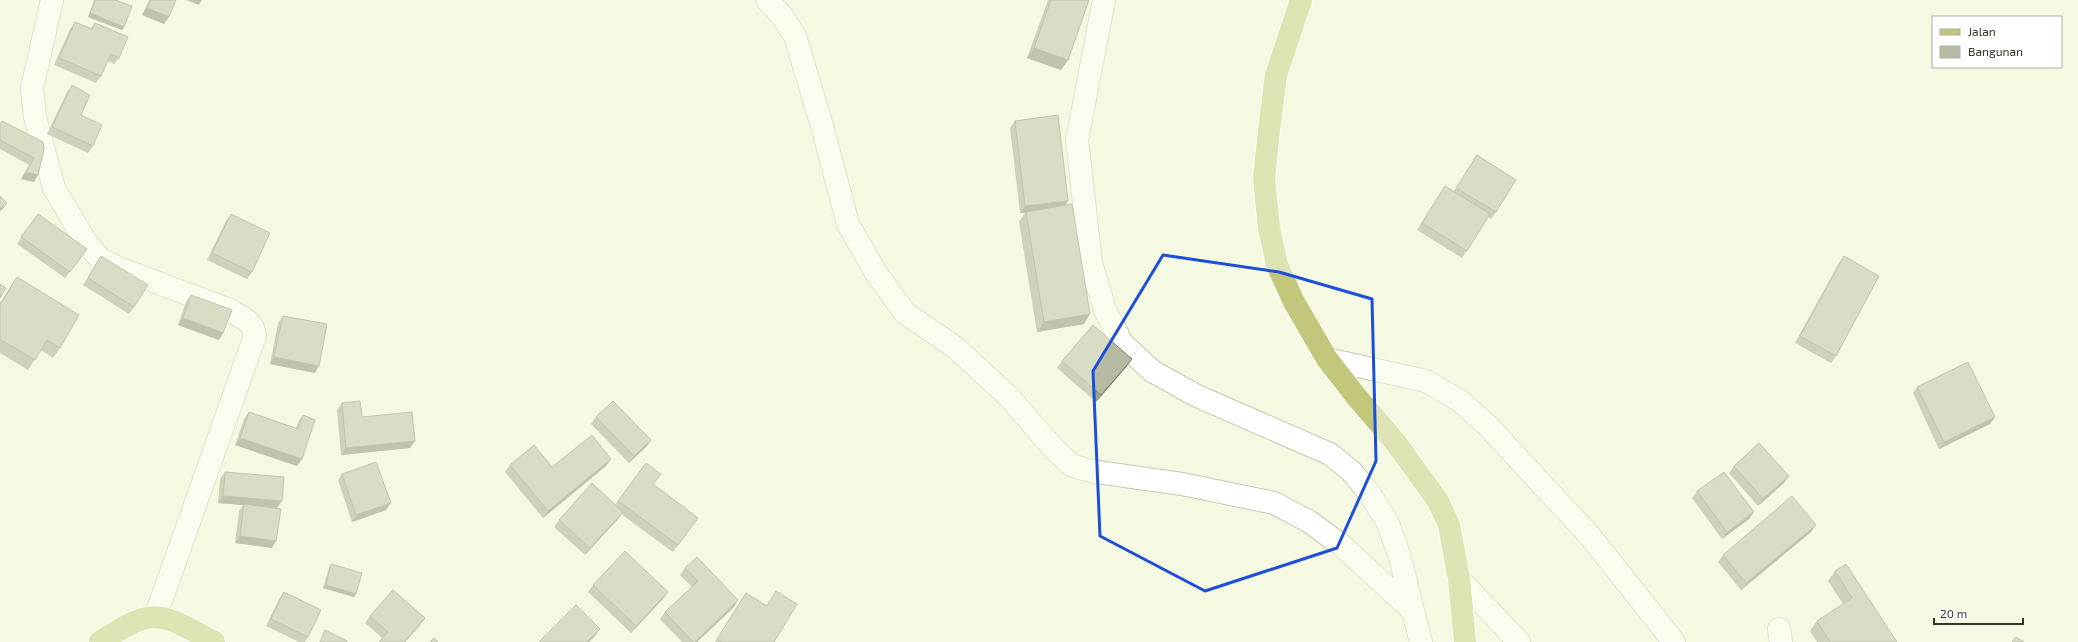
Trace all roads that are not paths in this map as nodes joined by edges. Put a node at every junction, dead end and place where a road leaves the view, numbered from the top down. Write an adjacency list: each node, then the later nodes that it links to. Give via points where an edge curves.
1 (52, 0): 8 (street, via 32,88 35,117 54,188 84,239 100,258 121,269 230,310 249,322 255,336)
2 (767, 0): 7 (street, via 782,16 795,36 848,224 876,273 905,313 956,348 1009,397 1054,449 1071,464 1090,471 1182,484 1274,503 1310,522 1341,545)
3 (1104, 0): 7 (street, via 1077,140 1091,263 1105,310 1122,343 1152,371 1197,396 1330,454 1352,472 1386,521 1400,556)
4 (1301, 0): 5 (main road, via 1276,75 1264,179 1269,228 1277,265 1294,302)
5 (1327, 359): 6 (main road, via 1396,443 1438,501 1449,525); 14 (street, via 1426,381 1460,401 1488,426 1590,536)
6 (1458, 579): 12 (main road); 13 (street)
7 (1413, 611): 11 (street)
8 (156, 616): 9 (main road, via 128,624); 10 (main road, via 177,622)
9 (100, 642)
10 (214, 642)
11 (1421, 642)
12 (1465, 642)
13 (1519, 642)
14 (1674, 642)

